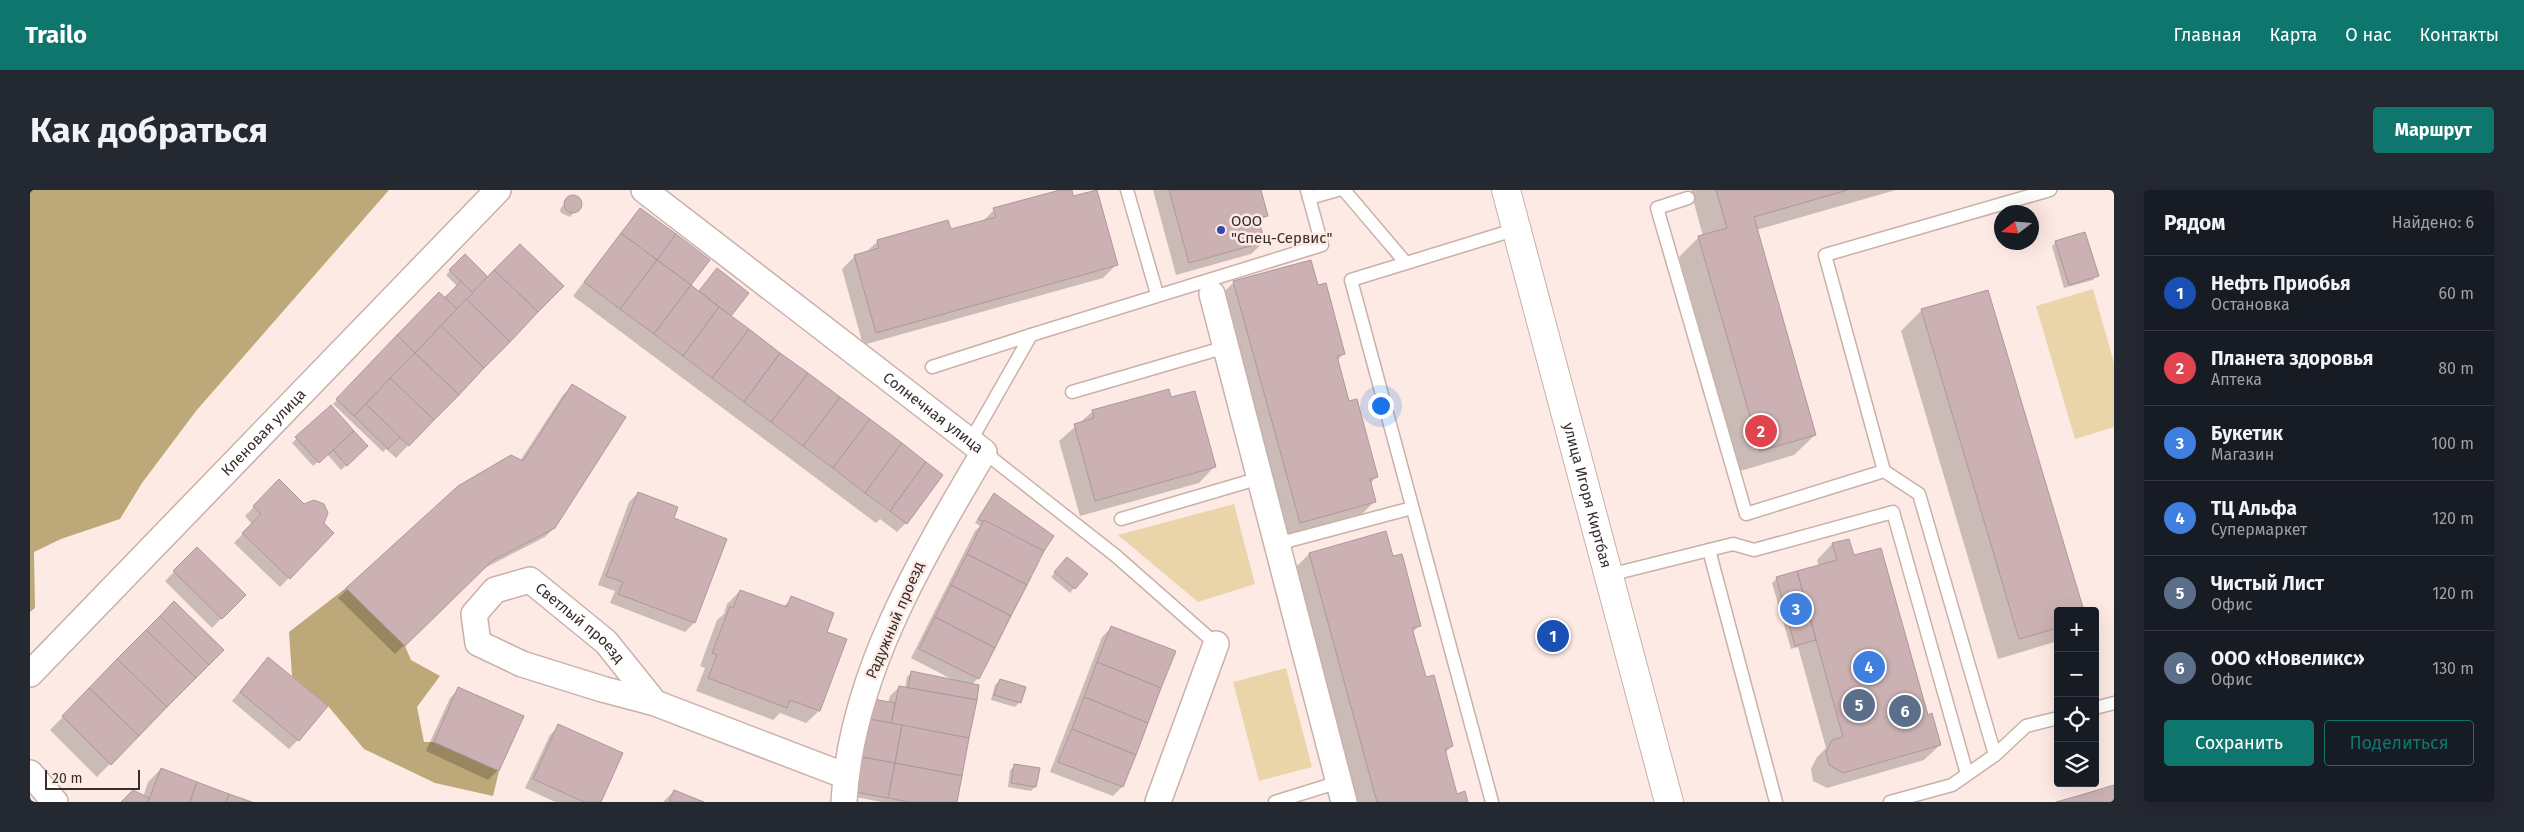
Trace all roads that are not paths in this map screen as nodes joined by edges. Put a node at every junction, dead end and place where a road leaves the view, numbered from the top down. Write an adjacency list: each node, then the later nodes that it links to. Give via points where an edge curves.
1 (498, 190): 27 (street, Кленовая улица)
2 (644, 190): 18 (street, Солнечная улица)
3 (1127, 190): 12 (lane)
4 (1338, 190): 8 (lane)
5 (1344, 190): 11 (lane)
6 (1506, 190): 10 (main road, улица Игоря Киртбая)
7 (2050, 190): 19 (lane, via 1825,255)
8 (1308, 194): 12 (lane, via 1322,245)
9 (1688, 198): 19 (lane, via 1657,208 1746,514)
10 (1517, 230): 11 (lane); 25 (main road, улица Игоря Киртбая)
11 (1406, 263): 21 (lane, via 1351,280)
12 (1157, 294): 14 (lane)
13 (1212, 294): 15 (street)
14 (1030, 335): 16 (lane); 18 (lane)
15 (1226, 347): 17 (lane); 20 (street)
16 (932, 367)
17 (1072, 392)
18 (977, 447): 26 (lane, Солнечная улица, via 1116,556); 35 (street, Радужный проезд, via 924,553 868,682)
19 (1884, 471): 32 (lane, via 1919,494)
20 (1260, 478): 22 (lane); 23 (street)
21 (1412, 508): 23 (lane); 41 (lane)
22 (1121, 520)
23 (1277, 544): 36 (street)
24 (1709, 550): 25 (lane); 34 (lane, via 1733,544 1754,550 1893,512); 43 (lane)
25 (1609, 575): 42 (main road, улица Игоря Киртбая)
26 (1216, 644): 39 (street)
27 (30, 674)
28 (655, 703): 28 (street, Светлый проезд, via 606,642 530,580 494,590 474,614 478,643 522,664); 35 (street, Светлый проезд)
29 (2114, 703): 30 (lane)
30 (2099, 707)
31 (2054, 719): 32 (lane, via 2026,726)
32 (1996, 755): 34 (lane)
33 (30, 773): 37 (street)
34 (1967, 774): 44 (lane, via 1952,785)
35 (846, 776): 38 (street, Радужный проезд)
36 (1341, 792): 40 (lane)
37 (55, 802)
38 (844, 802)
39 (1158, 802)
40 (1275, 802)
41 (1492, 802)
42 (1669, 802)
43 (1776, 802)
44 (1890, 802)

